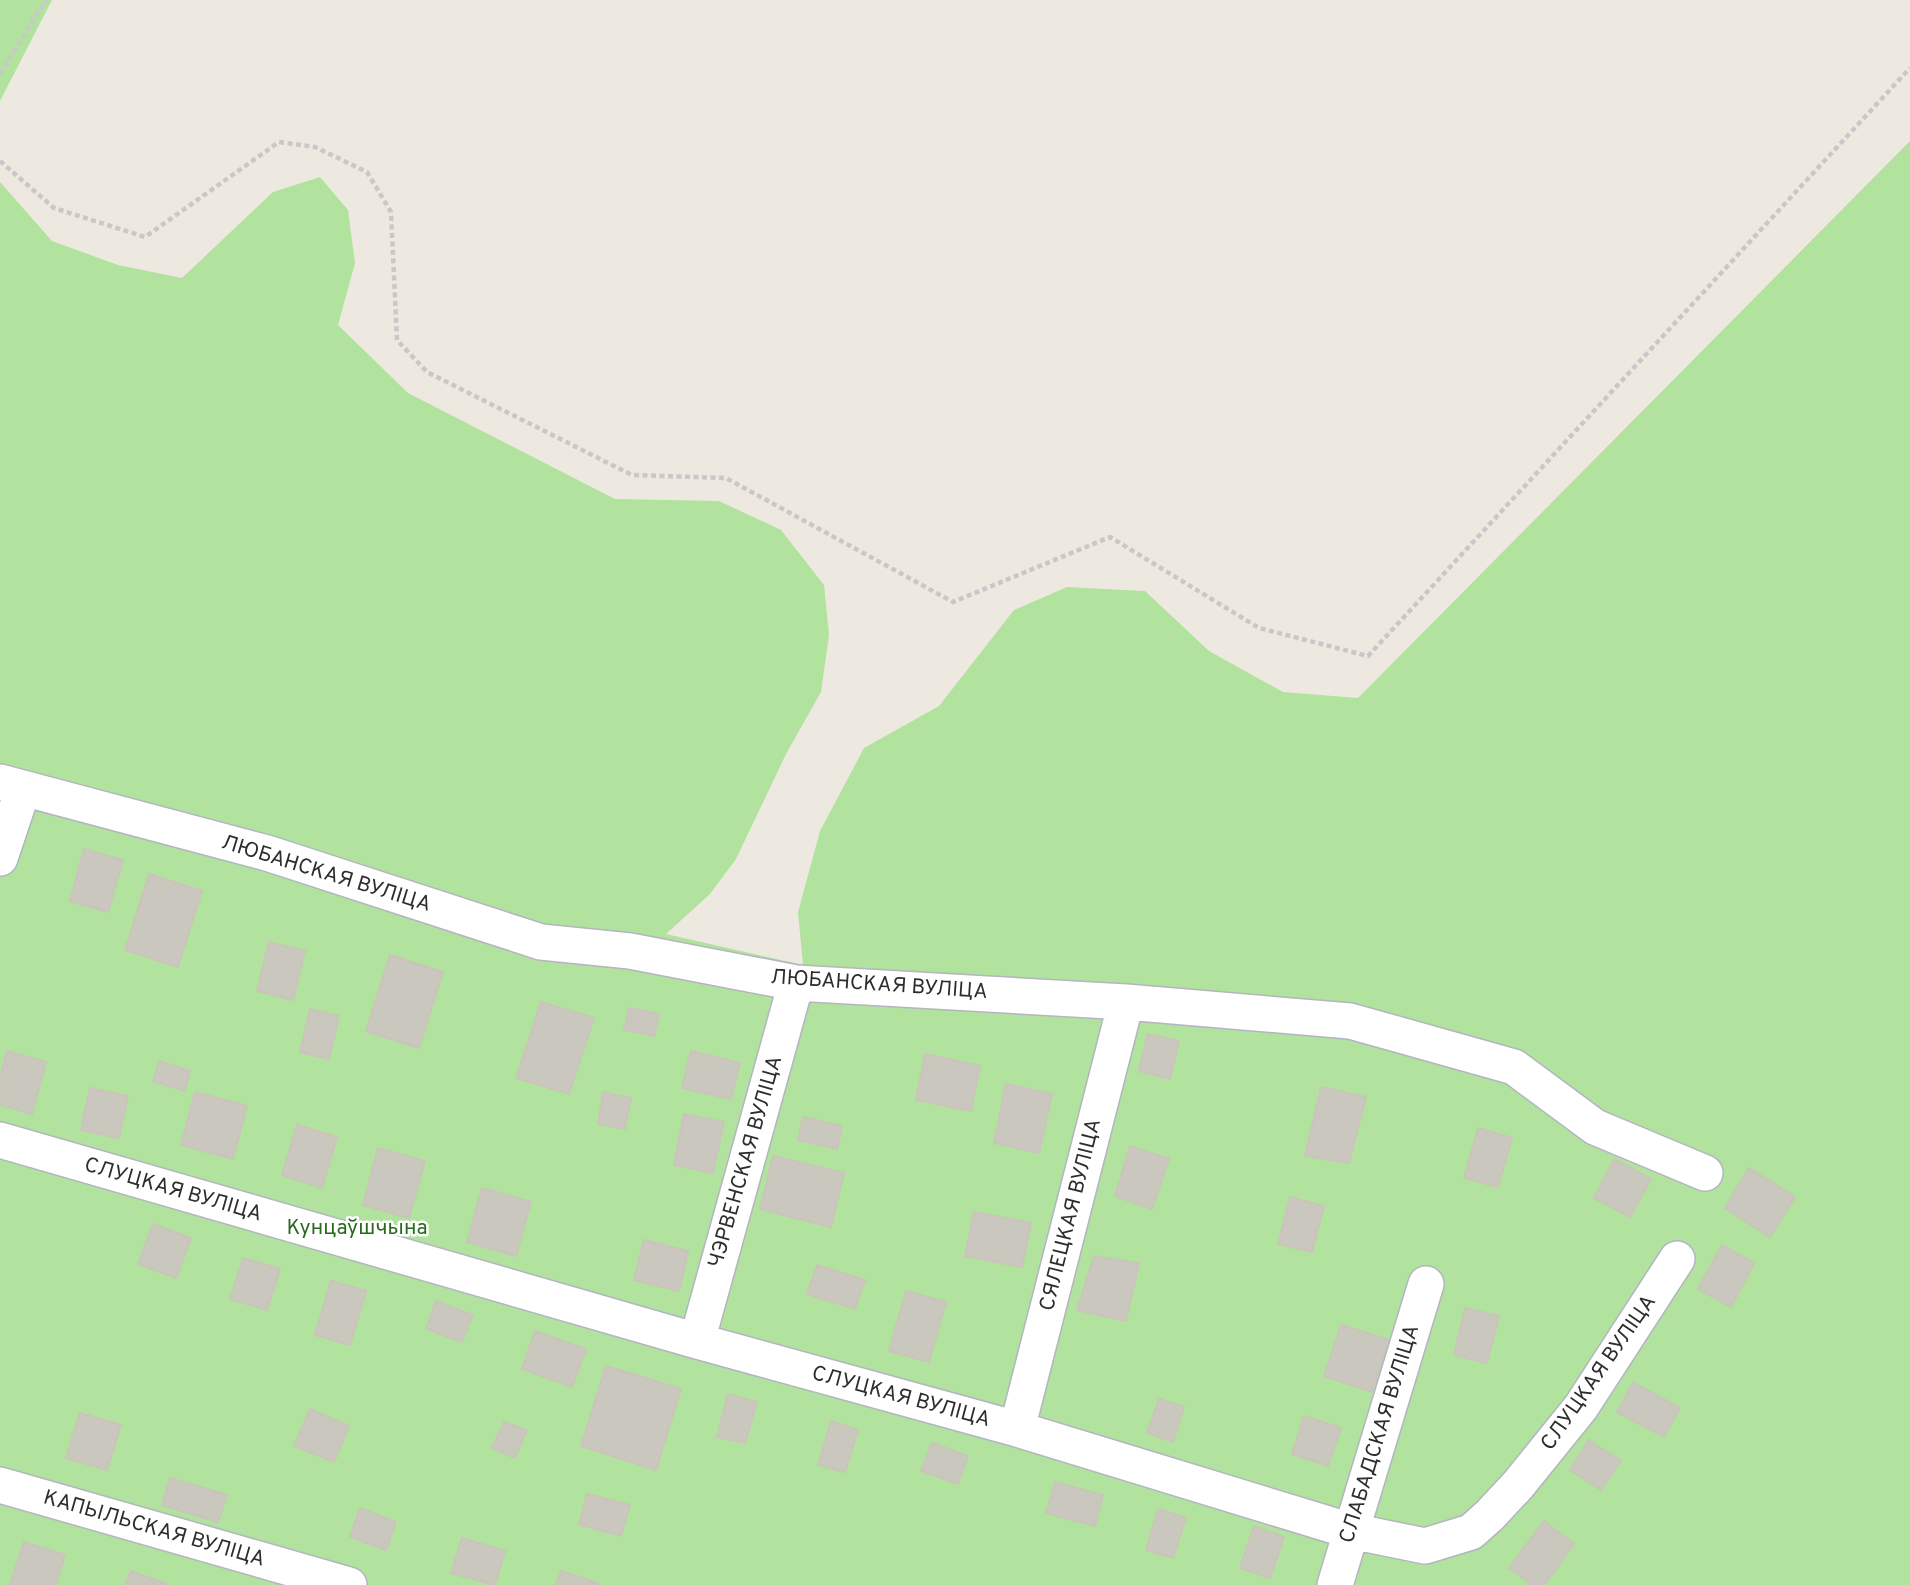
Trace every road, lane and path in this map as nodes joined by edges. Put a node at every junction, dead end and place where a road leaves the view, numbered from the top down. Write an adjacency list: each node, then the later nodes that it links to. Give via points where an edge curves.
1 (46, 0): 3 (path)
2 (1910, 68): 4 (path, via 1368,656 1259,628 1110,537 953,602 726,478 632,475 426,372 397,340 391,212 367,172 315,147 279,142 145,237 54,208)
3 (0, 74)
4 (0, 161)
5 (11, 785): 6 (street); 7 (street, ЛЮБАНСКАЯ ВУЛІЦА, via 267,853 541,942 630,951)
6 (0, 858)
7 (796, 984): 8 (street, ЛЮБАНСКАЯ ВУЛІЦА); 13 (street, ЧЭРВЕНСКАЯ ВУЛІЦА)
8 (1126, 1002): 10 (street, ЛЮБАНСКАЯ ВУЛІЦА, via 1350,1021 1514,1067 1595,1127); 14 (street, СЯЛЕЦКАЯ ВУЛІЦА)
9 (0, 1140): 13 (street, СЛУЦКАЯ ВУЛІЦА)
10 (1705, 1173)
11 (1677, 1259): 16 (street, СЛУЦКАЯ ВУЛІЦА, via 1581,1406 1518,1485 1471,1532 1426,1546)
12 (1426, 1283): 16 (street, СЛАБАДСКАЯ ВУЛІЦА)
13 (696, 1341): 14 (street, СЛУЦКАЯ ВУЛІЦА)
14 (1017, 1429): 16 (street, СЛУЦКАЯ ВУЛІЦА)
15 (0, 1485): 17 (street, КАПЫЛЬСКАЯ ВУЛІЦА)
16 (1351, 1531): 18 (street, СЛАБАДСКАЯ ВУЛІЦА)
17 (349, 1585)
18 (1335, 1585)

